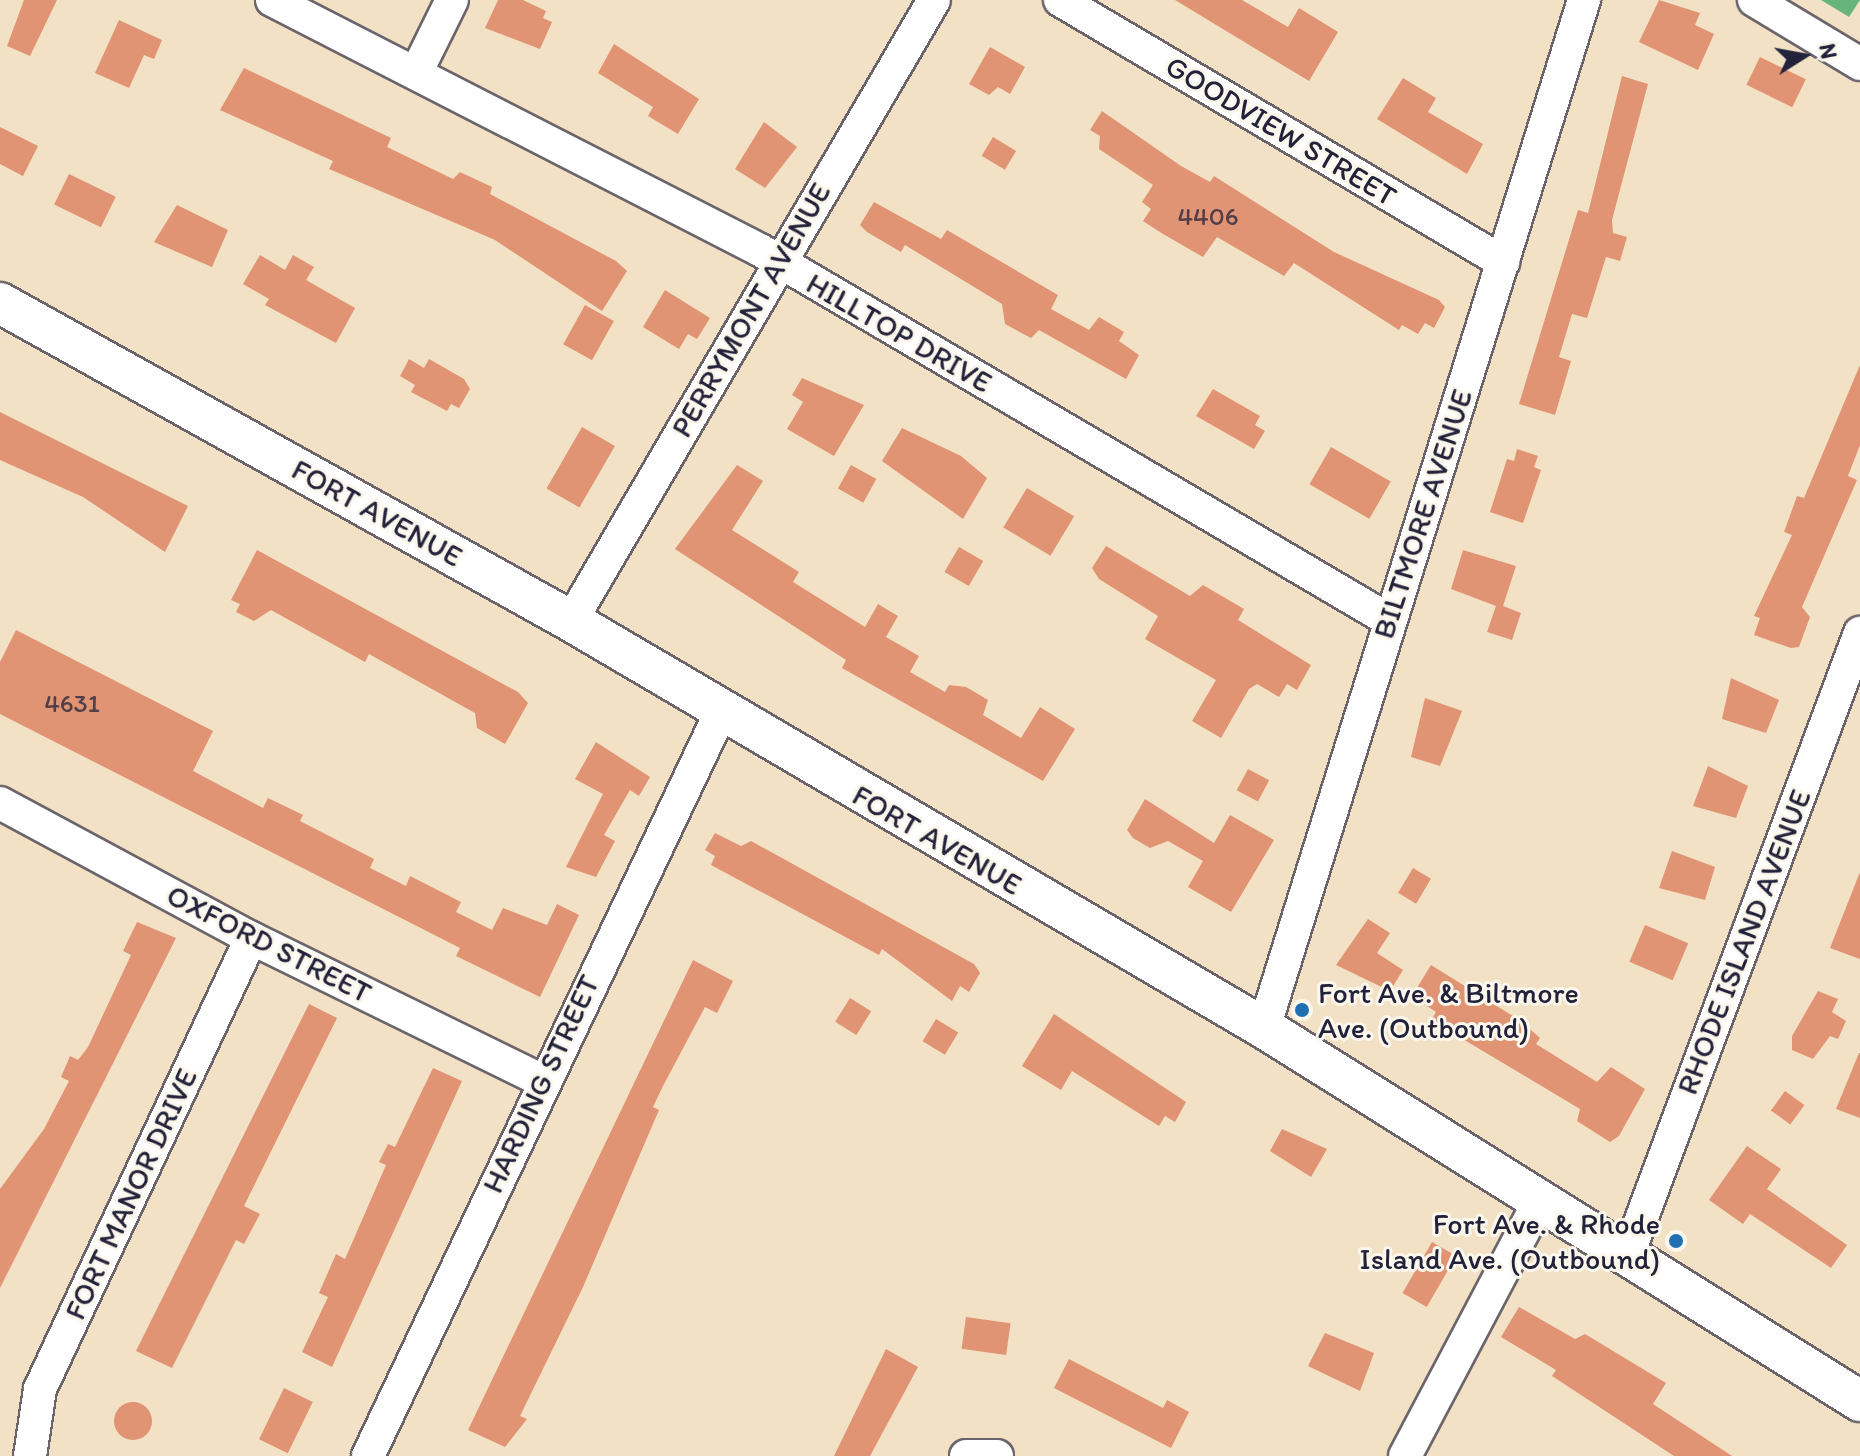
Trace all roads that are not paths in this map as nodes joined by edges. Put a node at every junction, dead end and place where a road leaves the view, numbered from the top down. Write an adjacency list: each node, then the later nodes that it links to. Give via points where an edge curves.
1 (272, 0): 8 (street, HILLTOP DRIVE)
2 (452, 0): 8 (street)
3 (934, 0): 9 (street, PERRYMONT AVENUE)
4 (1060, 0): 10 (street, GOODVIEW STREET)
5 (1584, 0): 10 (street, BILTMORE AVENUE)
6 (1754, 0): 7 (street)
7 (1860, 64)
8 (417, 71): 9 (street, HILLTOP DRIVE)
9 (778, 262): 12 (street, HILLTOP DRIVE); 13 (street, PERRYMONT AVENUE)
10 (1503, 262): 12 (street, BILTMORE AVENUE)
11 (0, 303): 13 (main road, FORT AVENUE)
12 (1389, 620): 18 (street, BILTMORE AVENUE)
13 (571, 621): 15 (main road, FORT AVENUE)
14 (1860, 633): 21 (street, RHODE ISLAND AVENUE)
15 (720, 714): 18 (main road, FORT AVENUE); 19 (street, HARDING STREET)
16 (0, 803): 17 (street, OXFORD STREET)
17 (251, 938): 19 (street, OXFORD STREET); 23 (street, FORT MANOR DRIVE, via 40,1389)
18 (1264, 1028): 20 (main road, FORT AVENUE)
19 (541, 1080): 24 (street, HARDING STREET)
20 (1540, 1200): 21 (main road, FORT AVENUE); 27 (street)
21 (1629, 1252): 22 (main road, FORT AVENUE)
22 (1860, 1401)
23 (30, 1456)
24 (368, 1456)
25 (966, 1456): 26 (street)
26 (997, 1456)
27 (1405, 1456)

